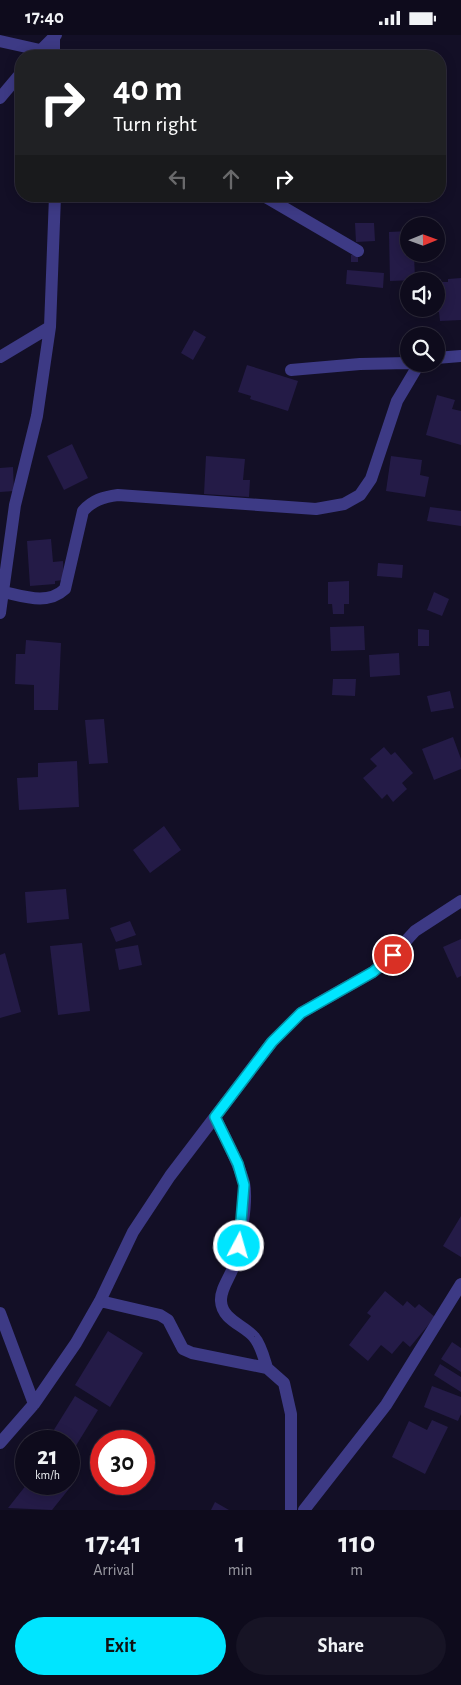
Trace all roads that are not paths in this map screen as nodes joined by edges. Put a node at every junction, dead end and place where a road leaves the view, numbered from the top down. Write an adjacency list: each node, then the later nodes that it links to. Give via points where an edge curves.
1 (55, 37): 4 (street); 5 (street)
2 (0, 41): 3 (street)
3 (28, 50)
4 (41, 50)
5 (54, 50)
6 (15, 80): 7 (street)
7 (0, 98)
8 (55, 202): 11 (street)
9 (274, 202): 10 (street)
10 (358, 251)
11 (50, 327): 13 (street); 18 (street, via 37,416 15,505)
12 (461, 356): 14 (street)
13 (0, 357)
14 (445, 357)
15 (400, 363): 16 (street)
16 (291, 370)
17 (414, 372): 18 (street, via 397,401 371,479 360,495 344,504 316,509 118,495 106,497 89,504 83,511 65,589 48,599)
18 (4, 592): 19 (street)
19 (0, 613)
20 (461, 901): 21 (street, via 415,931 373,972 301,1013 272,1042)
21 (215, 1117): 23 (street, via 133,1232); 25 (street, via 238,1164 244,1185 239,1246 221,1302 233,1322 254,1337)
22 (461, 1284): 29 (street, via 386,1405)
23 (100, 1301): 25 (street, via 160,1315 168,1320 182,1349); 26 (street)
24 (0, 1313): 26 (street)
25 (267, 1368): 28 (street, via 284,1383 291,1414)
26 (34, 1404): 27 (street)
27 (0, 1443)
28 (291, 1510)
29 (304, 1510)

